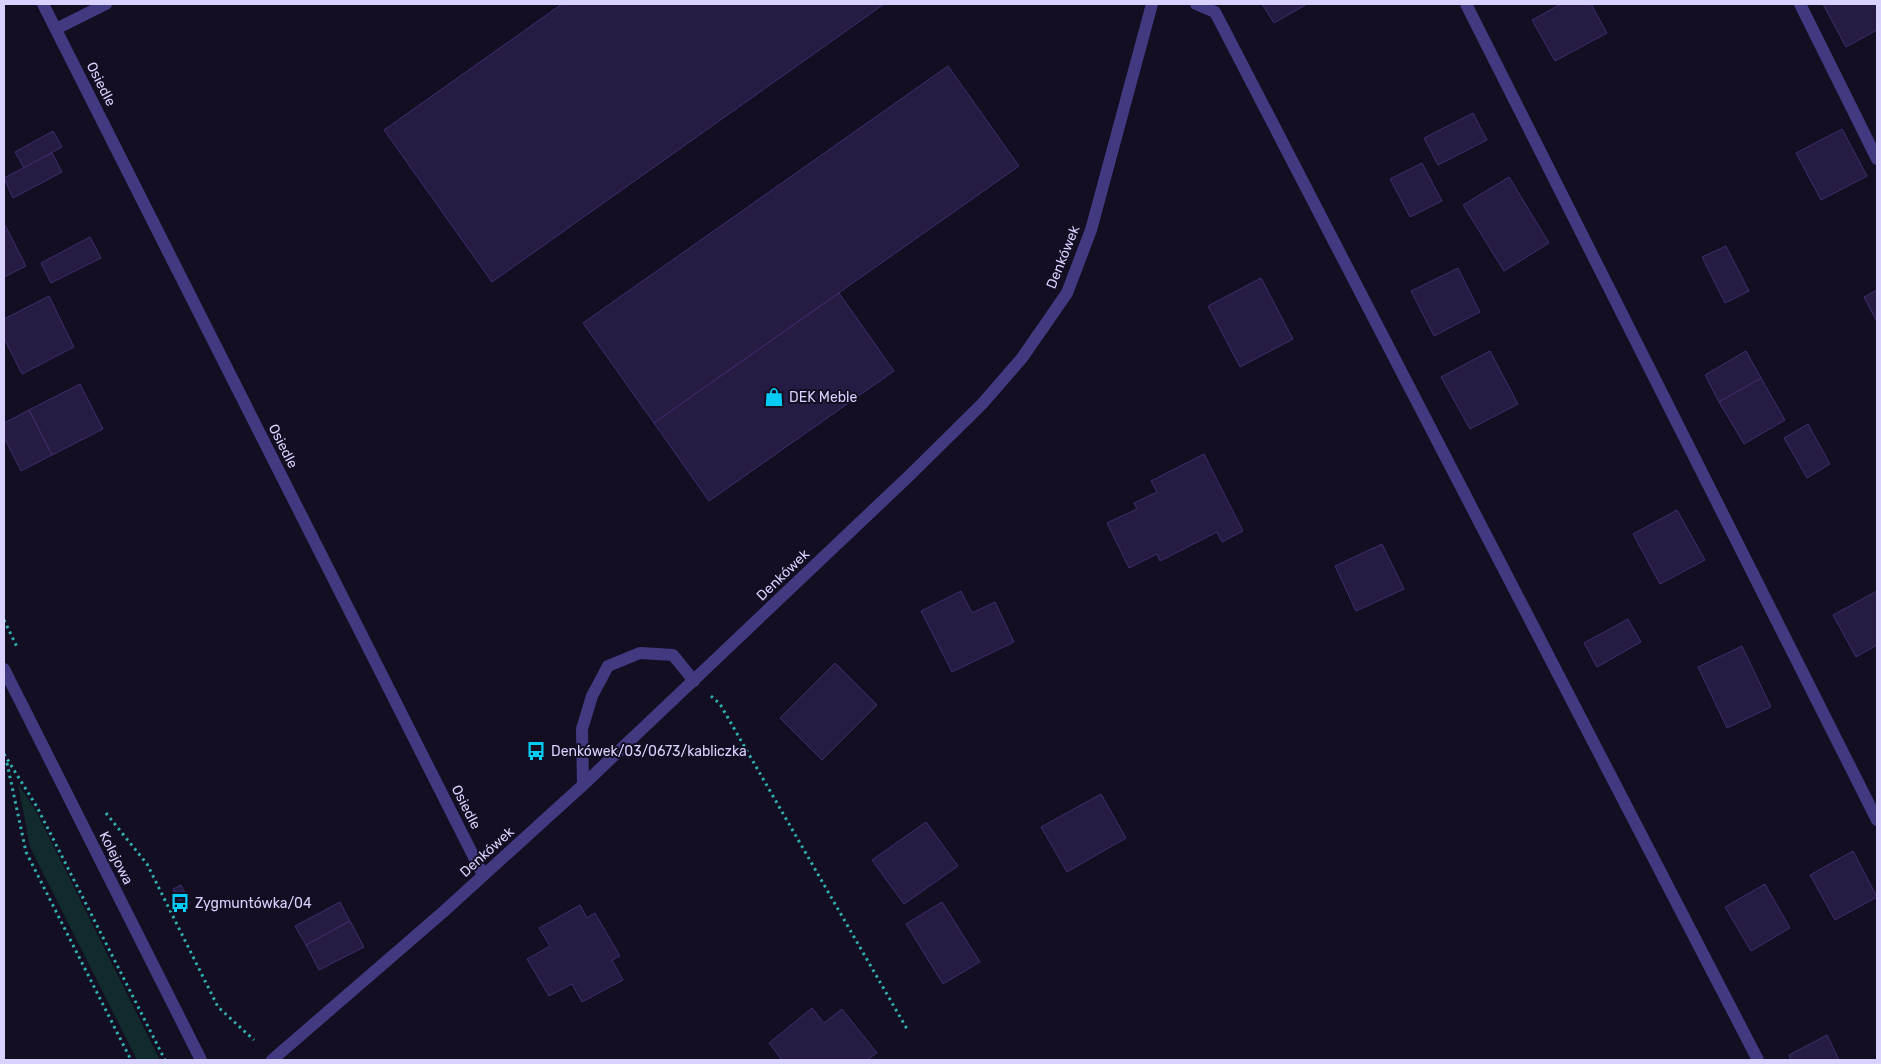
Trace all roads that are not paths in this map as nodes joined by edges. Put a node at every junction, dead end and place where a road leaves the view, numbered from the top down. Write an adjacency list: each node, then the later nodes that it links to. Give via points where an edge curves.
1 (43, 4): 7 (street, Osiedle)
2 (106, 4): 7 (street)
3 (1152, 4): 10 (street, Denkówek, via 1091,230 1067,293 1022,358 982,404)
4 (1196, 4): 16 (street, via 1215,12)
5 (1466, 4): 12 (street)
6 (1800, 4): 8 (street)
7 (56, 30): 13 (street, Osiedle)
8 (1877, 159)
9 (4, 669): 14 (street, Kolejowa)
10 (694, 681): 11 (street, Denkówek); 11 (street, via 673,655 640,653 608,666 592,696 582,728)
11 (583, 785): 13 (street, Denkówek)
12 (1877, 820)
13 (483, 876): 15 (street, Denkówek)
14 (202, 1060)
15 (272, 1060)
16 (1758, 1060)

